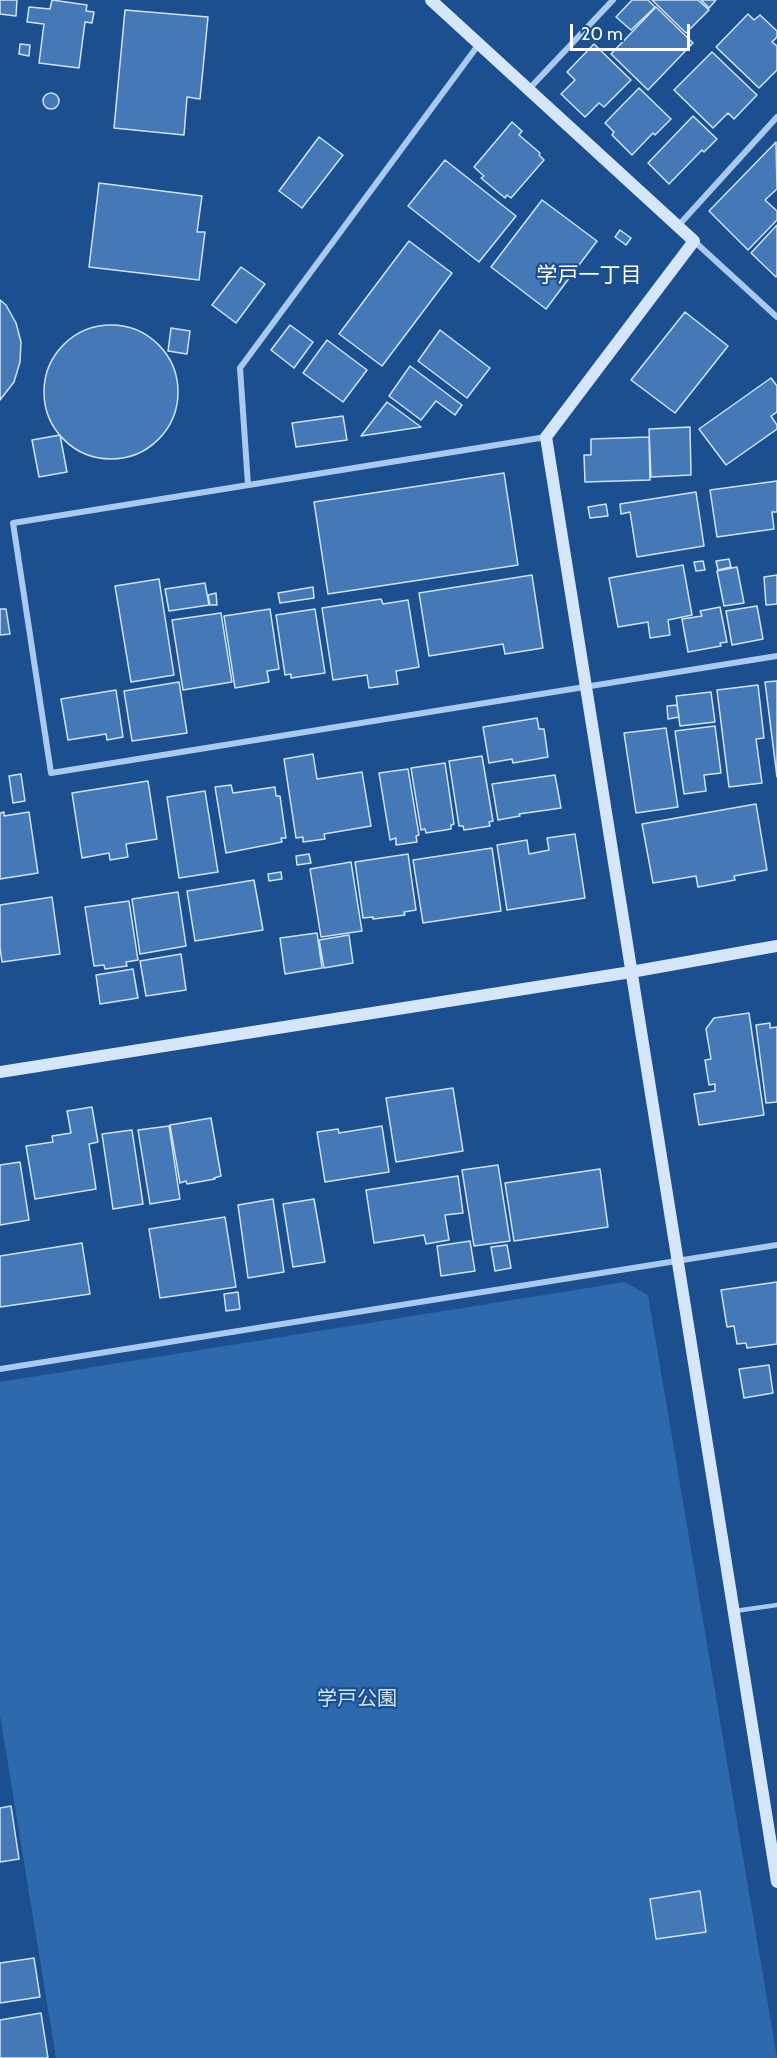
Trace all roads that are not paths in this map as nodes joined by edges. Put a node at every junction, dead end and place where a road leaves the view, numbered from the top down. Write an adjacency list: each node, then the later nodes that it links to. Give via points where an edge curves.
1 (431, 0): 3 (street)
2 (613, 0): 4 (street)
3 (478, 44): 4 (street); 10 (street, via 240,368)
4 (529, 90): 6 (street)
5 (777, 117): 6 (street)
6 (678, 226): 7 (street)
7 (694, 241): 8 (street); 9 (street)
8 (777, 317)
9 (546, 437): 10 (street); 12 (street)
10 (248, 485): 12 (street, via 13,523 51,773)
11 (777, 656): 12 (street)
12 (586, 687): 14 (street)
13 (777, 946): 14 (street)
14 (631, 972): 15 (street); 17 (street)
15 (0, 1072)
16 (777, 1245): 17 (street)
17 (678, 1261): 18 (street); 20 (street)
18 (0, 1369)
19 (777, 1605): 20 (lane)
20 (734, 1611): 21 (street)
21 (777, 1882)

